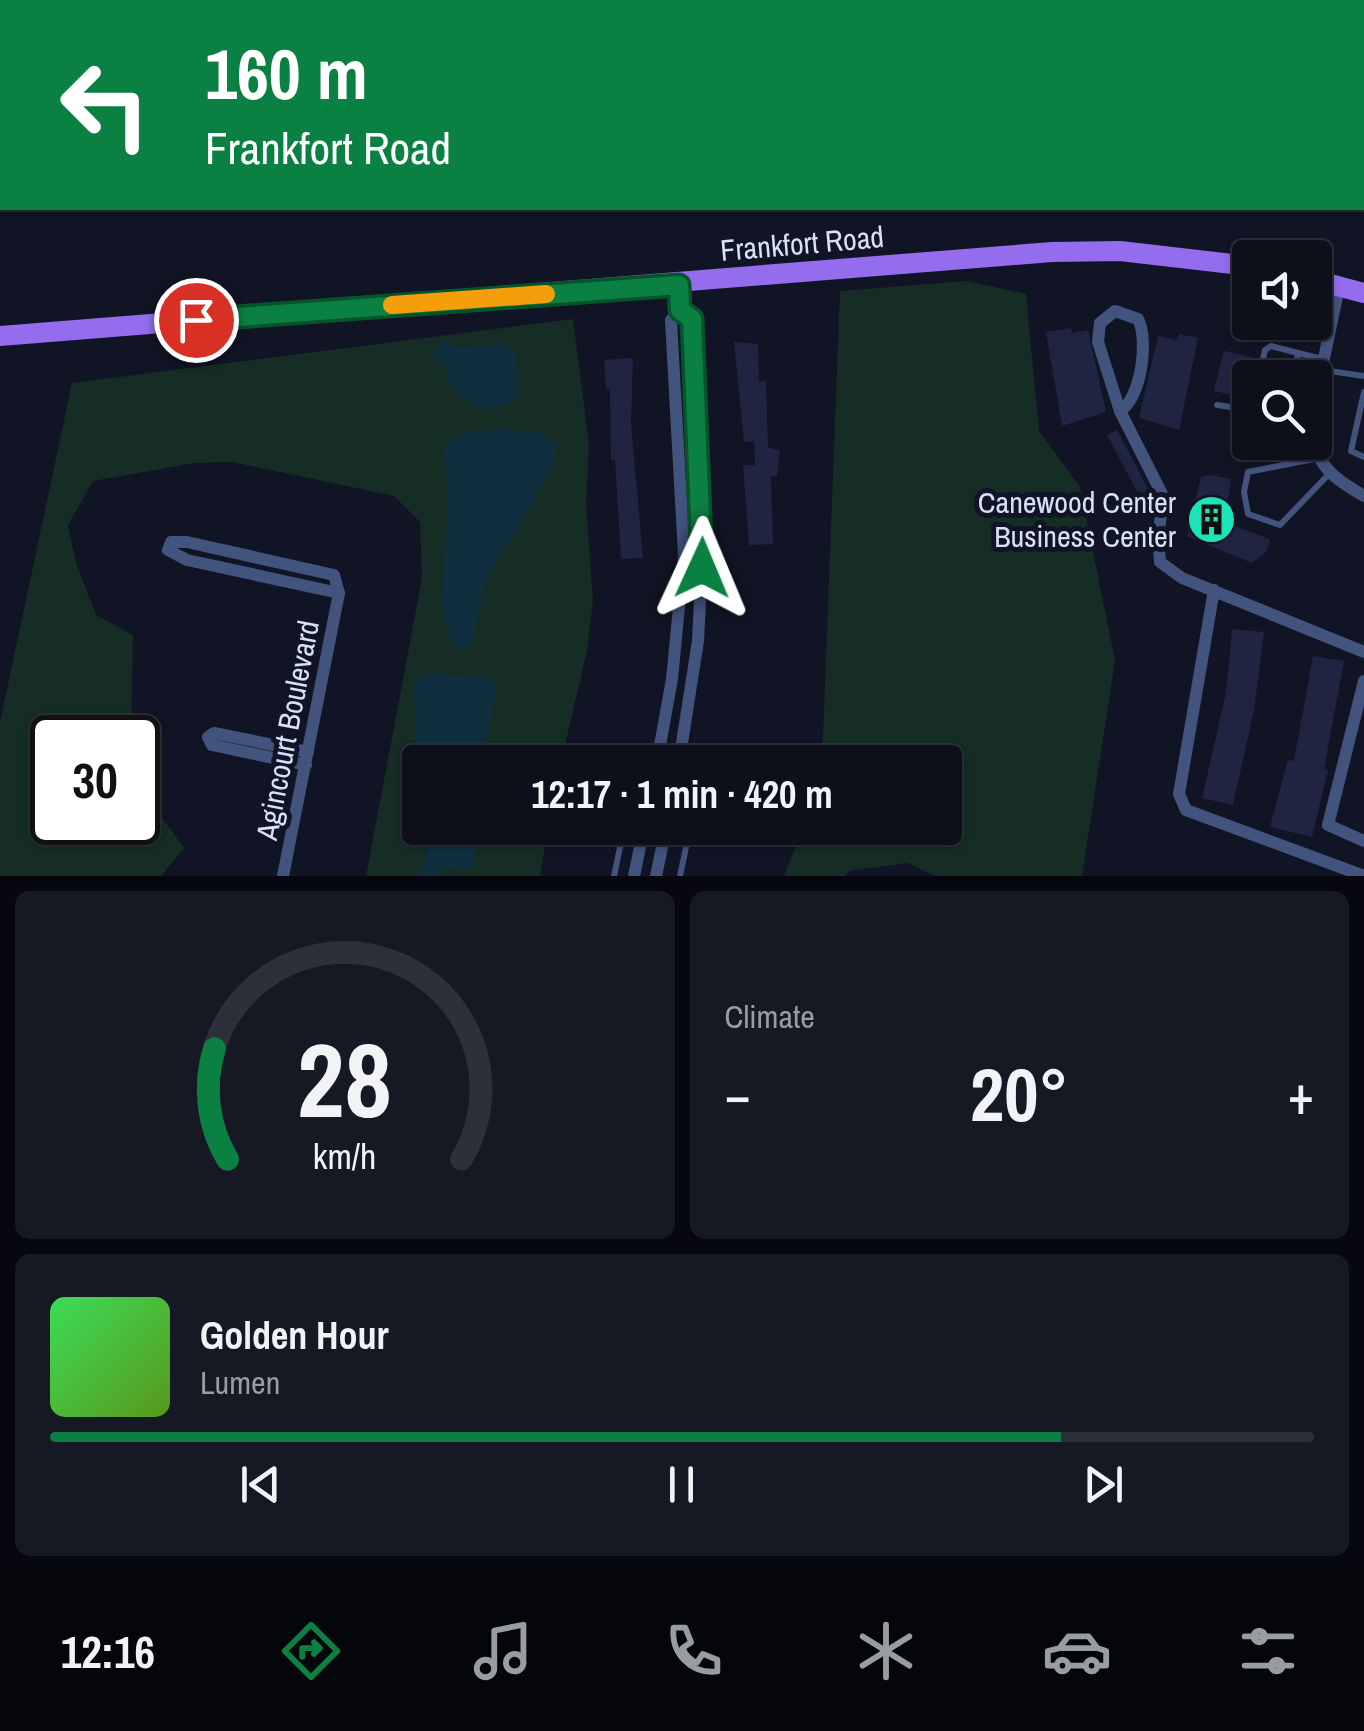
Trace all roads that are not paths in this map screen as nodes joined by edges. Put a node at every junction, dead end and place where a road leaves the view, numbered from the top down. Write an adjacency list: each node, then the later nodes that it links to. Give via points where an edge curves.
1 (1232, 264): 3 (main road, Frankfort Road, via 1120,251 1052,252)
2 (1332, 284): 4 (main road)
3 (679, 285): 6 (street); 7 (main road, Frankfort Road)
4 (1339, 286): 5 (main road); 12 (street)
5 (1364, 293)
6 (680, 310): 28 (street, via 671,320 684,555); 29 (street, via 692,319 703,537 694,680)
7 (0, 336)
8 (1298, 353): 9 (lane, via 1271,346); 10 (lane); 11 (lane)
9 (1263, 360)
10 (1297, 360)
11 (1312, 360)
12 (1323, 360)
13 (1332, 368): 14 (lane)
14 (1364, 376)
15 (1364, 392): 19 (lane, via 1352,451)
16 (1217, 405): 17 (lane)
17 (1232, 407)
18 (1120, 412): 18 (street, via 1098,342 1106,316 1123,311 1138,319 1143,345 1131,402); 24 (street, via 1164,498 1160,562)
19 (1364, 458)
20 (1310, 460): 22 (lane, via 1248,472 1248,514 1280,526)
21 (1321, 460): 22 (street)
22 (1330, 472): 23 (street)
23 (1364, 496)
24 (1214, 590): 26 (street); 41 (street, via 1178,794 1186,810)
25 (339, 593): 25 (street, Agincourt Boulevard, via 334,576 187,542 169,544 177,558); 30 (street, Agincourt Boulevard)
26 (1364, 652)
27 (1364, 681): 31 (street, via 1328,825)
28 (660, 745)
29 (682, 745)
30 (307, 758): 30 (street, via 209,744 208,738 214,733); 36 (street, Agincourt Boulevard)
31 (1364, 841)
32 (620, 845): 37 (lane)
33 (640, 845): 38 (street)
34 (662, 845): 39 (street)
35 (686, 845): 40 (lane)
36 (283, 876)
37 (614, 876)
38 (634, 876)
39 (656, 876)
40 (680, 876)
41 (1364, 876)

